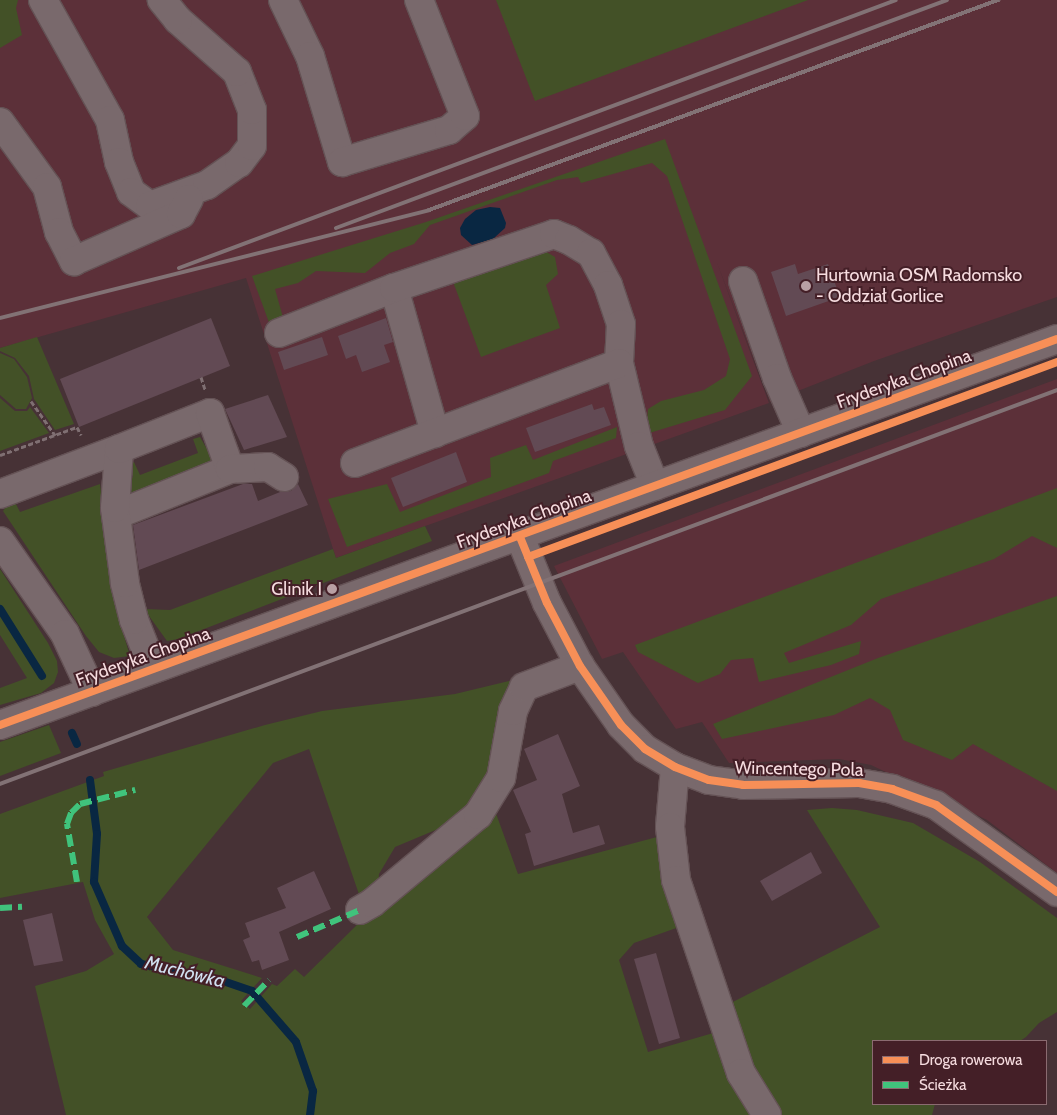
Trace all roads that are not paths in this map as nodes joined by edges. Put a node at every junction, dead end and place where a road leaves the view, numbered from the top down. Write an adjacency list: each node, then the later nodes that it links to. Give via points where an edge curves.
1 (43, 0): 6 (street, via 110,120 131,192 150,206)
2 (162, 0): 6 (street, via 178,20 237,72 252,110 252,146 239,163)
3 (283, 0): 4 (street, via 310,56 342,162 449,130 465,116)
4 (419, 0)
5 (0, 122): 6 (street, via 46,187 59,232 74,261 181,214)
6 (193, 192)
7 (743, 281): 13 (street)
8 (394, 288): 9 (street); 11 (street, via 554,234 591,252 608,285 621,324); 12 (street)
9 (279, 333)
10 (1057, 339): 13 (street, Fryderyka Chopina)
11 (619, 363): 12 (street); 18 (street, via 639,446)
12 (434, 433): 15 (street)
13 (801, 433): 18 (street, Fryderyka Chopina)
14 (119, 449): 16 (street, via 210,414); 19 (street); 20 (street)
15 (355, 464)
16 (230, 469): 17 (street, via 268,467); 20 (street)
17 (284, 476)
18 (655, 486): 21 (street, Fryderyka Chopina)
19 (0, 494)
20 (116, 514): 24 (street, via 132,611)
21 (520, 537): 23 (street, Wincentego Pola, via 547,603); 24 (street, Fryderyka Chopina)
22 (0, 541): 25 (street, via 65,634)
23 (580, 666): 27 (street, Wincentego Pola, via 621,724 645,749); 29 (street, via 524,688 513,711 501,778 478,815)
24 (153, 668): 25 (street, Fryderyka Chopina)
25 (92, 692): 26 (street, Fryderyka Chopina)
26 (0, 725)
27 (675, 767): 28 (street, Wincentego Pola, via 709,780 743,785 859,783 892,789 936,805); 30 (street, via 670,827 676,880 741,1073)
28 (1057, 892)
29 (360, 910)
30 (767, 1115)

